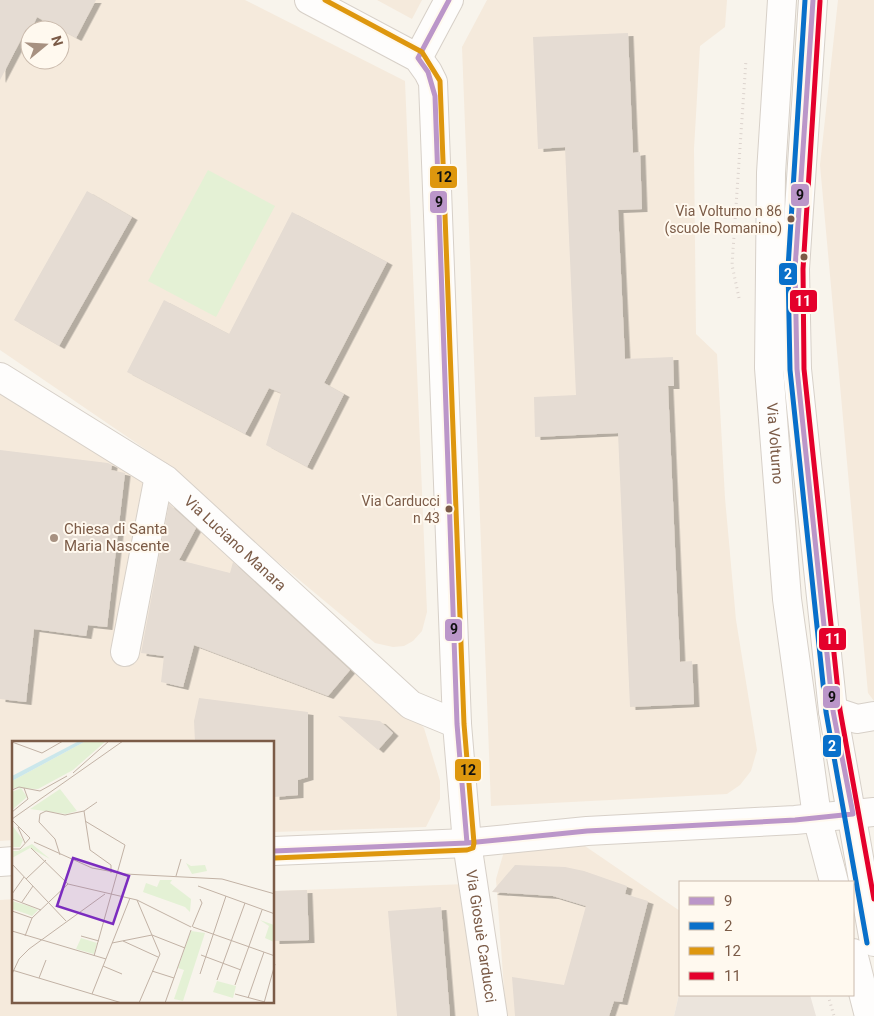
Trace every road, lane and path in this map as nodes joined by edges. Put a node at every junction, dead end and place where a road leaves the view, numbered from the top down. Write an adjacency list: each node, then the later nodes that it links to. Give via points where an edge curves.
1 (309, 0): 5 (street)
2 (449, 0): 5 (street)
3 (782, 0): 13 (street, Via Volturno, via 771,173 769,368 787,598)
4 (813, 0): 9 (street, Via Volturno, via 795,270 797,369)
5 (418, 58): 11 (street, Via Giosuè Carducci, via 428,72 435,96)
6 (0, 377): 7 (street, Via Luciano Manara)
7 (159, 476): 8 (street); 11 (street, Via Luciano Manara, via 411,705)
8 (125, 652)
9 (833, 711): 10 (street, via 857,720); 12 (street, Via Volturno)
10 (874, 716)
11 (457, 724): 14 (street, Via Giosuè Carducci)
12 (863, 813): 13 (street); 17 (street, Via Volturno)
13 (817, 818): 14 (street, via 587,831); 16 (street, Via Volturno)
14 (467, 843): 15 (street); 20 (street, Via Giosuè Carducci)
15 (275, 851)
16 (834, 881)
17 (874, 942)
18 (854, 957): 22 (street)
19 (828, 996): 21 (path)
20 (494, 1016)
21 (834, 1016)
22 (869, 1016)

